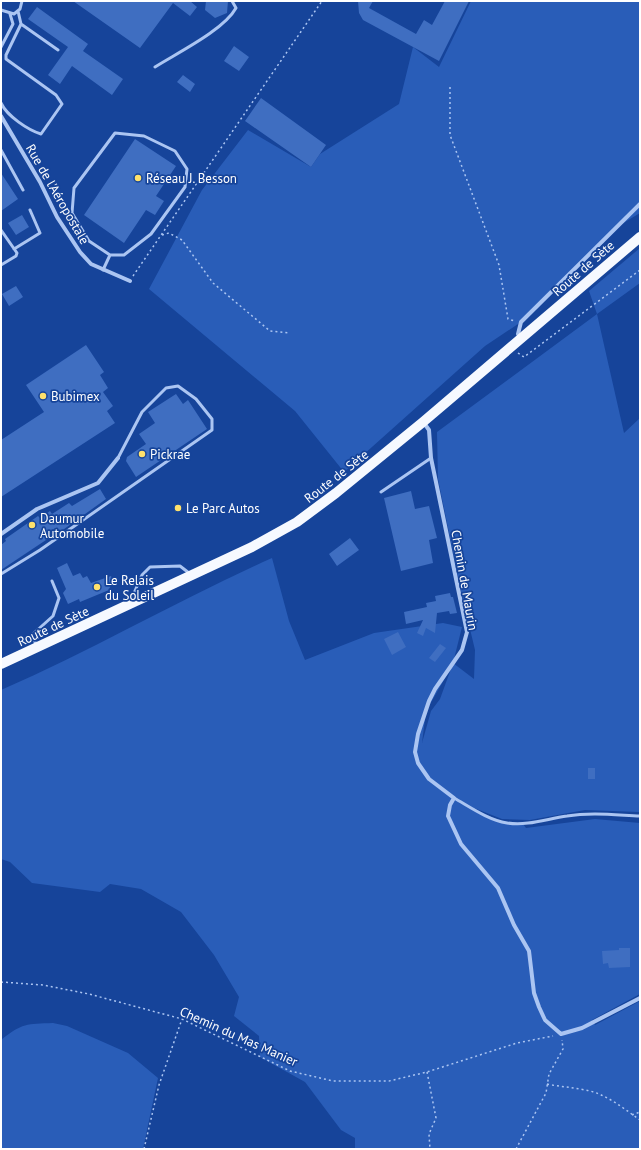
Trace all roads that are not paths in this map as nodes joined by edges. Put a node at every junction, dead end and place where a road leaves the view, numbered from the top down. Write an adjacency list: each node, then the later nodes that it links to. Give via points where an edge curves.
1 (22, 1): 4 (lane)
2 (232, 1): 9 (lane, via 236,8 232,16)
3 (1, 10): 5 (lane)
4 (18, 11): 5 (lane); 6 (lane)
5 (10, 14): 7 (lane, via 13,24)
6 (21, 24): 8 (lane); 10 (lane, via 6,59 56,95 62,104 41,134 14,118)
7 (1, 47)
8 (58, 50)
9 (155, 67)
10 (1, 103)
11 (1, 116): 21 (street, Rue de l'Aéropostale, via 70,237 91,264)
12 (1, 150): 13 (lane)
13 (22, 190)
14 (640, 204): 23 (street, via 521,322 518,334)
15 (30, 210): 18 (lane, via 40,233)
16 (1, 230): 18 (lane)
17 (640, 236): 23 (main road, Route de Sète)
18 (14, 249): 20 (lane, via 16,256)
19 (110, 255): 19 (lane, via 124,255 151,234 185,187 187,169 175,152 144,136 115,134 74,188 72,213 89,241); 21 (lane)
20 (1, 265)
21 (104, 270): 22 (street, Rue de l'Aéropostale)
22 (130, 281)
23 (521, 339): 24 (main road, Route de Sète)
24 (423, 422): 26 (street, Chemin de Maurin, via 429,430); 30 (main road, Route de Sète, via 297,522)
25 (118, 458): 28 (street, via 98,483 37,508); 29 (lane, via 142,412 166,388 178,386 189,393 212,419 212,430 53,541)
26 (431, 458): 27 (lane); 35 (street, Chemin de Maurin, via 467,632 462,650 434,689 418,734 415,752 418,763 429,779)
27 (381, 492)
28 (1, 534)
29 (1, 574)
30 (192, 576): 32 (main road, Route de Sète); 32 (lane, via 180,566 150,567 142,575)
31 (52, 580): 33 (lane, via 59,598 53,616 33,634)
32 (128, 606): 33 (main road, Route de Sète)
33 (36, 648): 34 (main road, Route de Sète)
34 (1, 664)
35 (454, 798): 36 (lane, via 506,823 533,823 590,814); 37 (street, via 448,816 461,844 498,888 529,951 534,993 545,1020 561,1034 582,1028)
36 (640, 816)
37 (640, 998)

